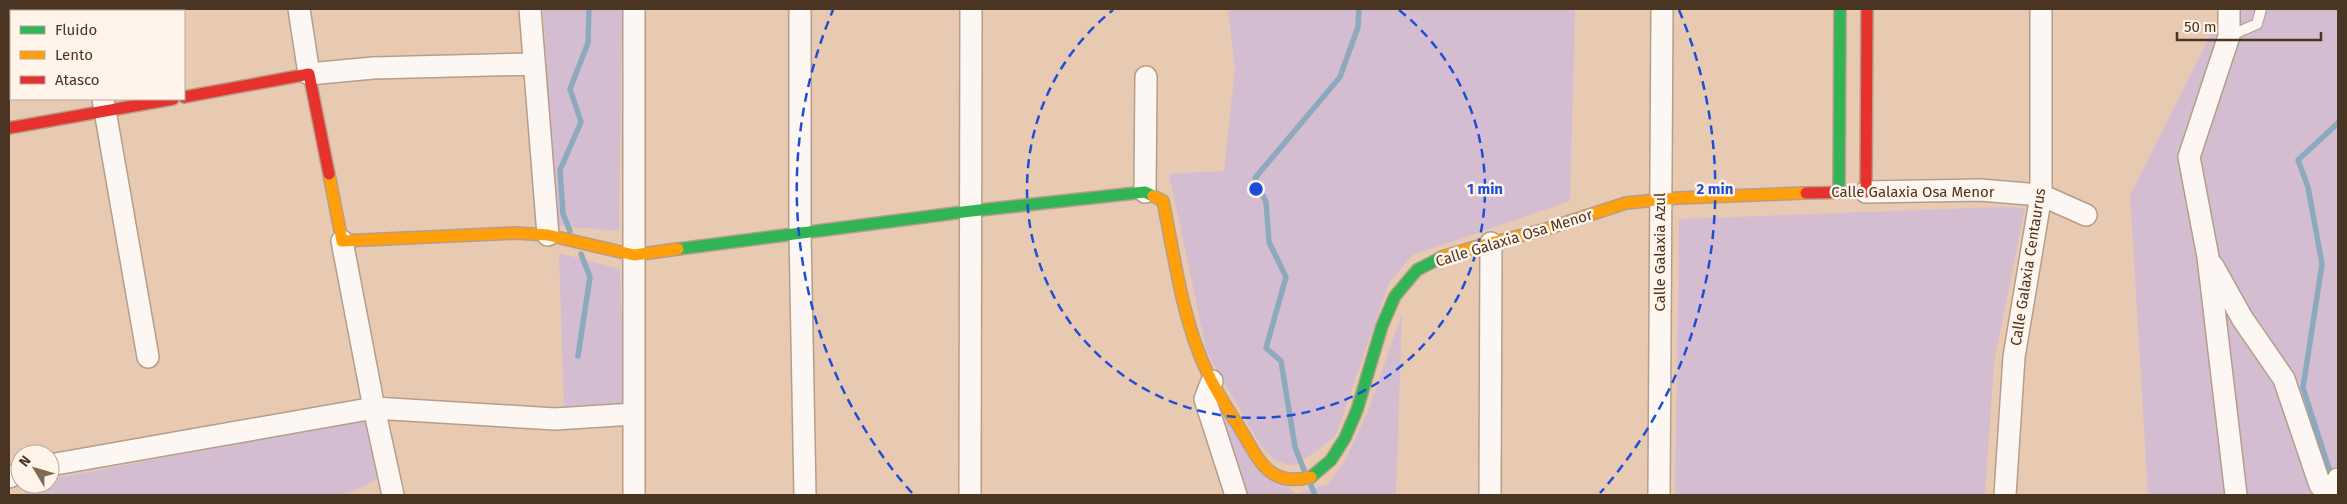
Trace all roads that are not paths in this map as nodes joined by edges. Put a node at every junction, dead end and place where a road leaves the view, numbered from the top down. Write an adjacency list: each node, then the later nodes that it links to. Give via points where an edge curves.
1 (299, 9): 14 (street)
2 (530, 9): 13 (street)
3 (634, 9): 31 (street)
4 (800, 9): 27 (street)
5 (971, 9): 25 (street)
6 (1662, 9): 24 (street, Calle Galaxia Azul)
7 (1840, 9): 21 (street)
8 (1867, 9): 22 (street)
9 (2041, 9): 23 (street, Calle Galaxia Centaurus)
10 (2229, 9): 12 (street)
11 (2261, 9): 12 (lane, via 2258,24)
12 (2229, 36): 32 (street, via 2189,157)
13 (533, 64): 14 (street, via 373,68); 28 (street)
14 (309, 74): 16 (street); 29 (street)
15 (1146, 77): 20 (street)
16 (185, 97)
17 (162, 100): 18 (street)
18 (104, 105): 19 (street); 33 (street)
19 (9, 128)
20 (1145, 192): 25 (street); 34 (street, Calle Galaxia Osa Menor, via 1163,201 1189,322)
21 (1839, 192): 22 (street, Calle Galaxia Osa Menor); 24 (street, Calle Galaxia Osa Menor)
22 (1866, 192): 23 (street, Calle Galaxia Osa Menor, via 1980,190)
23 (2041, 195): 26 (street, Calle Galaxia Osa Menor); 46 (street, Calle Galaxia Centaurus, via 2014,357)
24 (1660, 199): 30 (street, Calle Galaxia Osa Menor, via 1624,203 1543,230); 45 (street, Calle Galaxia Azul)
25 (971, 211): 27 (street); 42 (street)
26 (2086, 215)
27 (800, 233): 31 (street); 41 (street)
28 (548, 235): 29 (street, via 516,233); 31 (street)
29 (342, 241): 35 (street)
30 (1491, 243): 34 (street, Calle Galaxia Osa Menor, via 1422,267 1406,280 1390,304 1350,427 1331,463 1317,475 1299,481 1282,480 1269,472); 44 (street)
31 (634, 255): 36 (street)
32 (2208, 257): 38 (street, via 2242,318 2284,379 2320,486 2336,486); 47 (street)
33 (148, 357)
34 (1212, 381): 43 (street, via 1205,399)
35 (374, 408): 36 (street, via 555,419); 37 (street); 39 (street)
36 (634, 414): 40 (street)
37 (60, 463)
38 (2338, 479)
39 (386, 493)
40 (634, 495)
41 (804, 495)
42 (970, 495)
43 (1236, 495)
44 (1490, 495)
45 (1659, 495)
46 (2005, 495)
47 (2236, 495)

